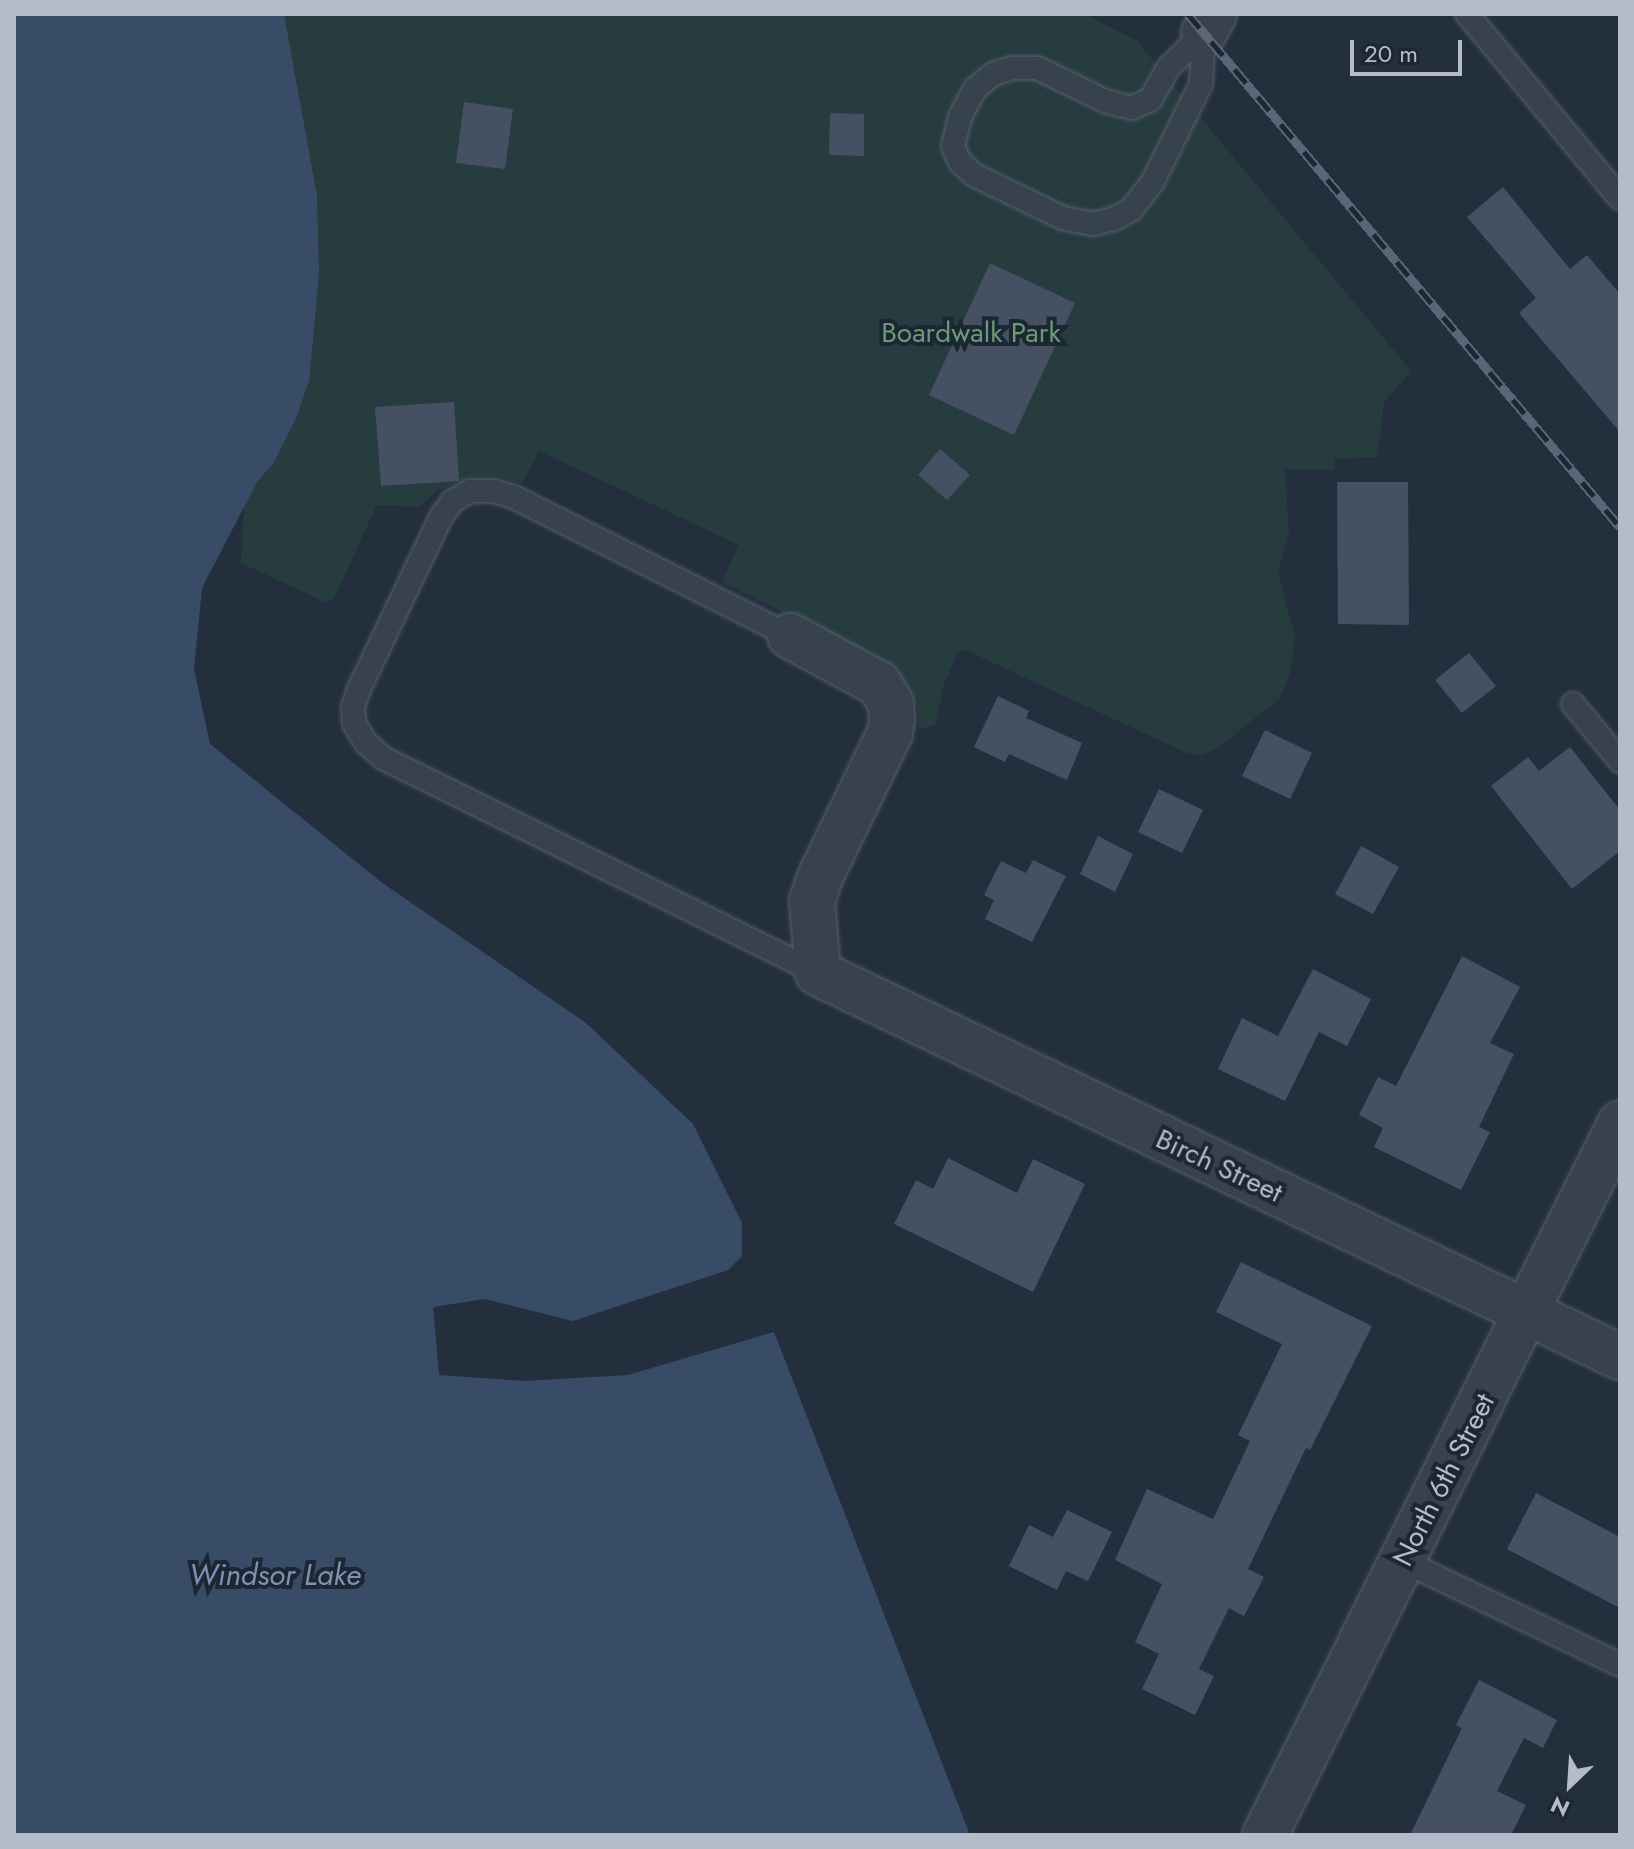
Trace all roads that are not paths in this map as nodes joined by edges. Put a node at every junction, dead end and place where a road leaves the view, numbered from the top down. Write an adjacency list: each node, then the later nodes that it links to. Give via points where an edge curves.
1 (1467, 14): 3 (lane)
2 (1209, 24): 2 (lane, via 1169,67 1150,100 1131,108 1037,68 993,74 975,89 960,117 953,146 960,162 974,175 1063,218 1093,224 1131,210 1152,183 1201,84)
3 (1620, 198)
4 (790, 636): 7 (street, via 879,684 891,704 890,733 812,901); 7 (lane, via 514,497 470,491 442,515 359,689 354,723 383,758)
5 (1573, 704): 6 (lane)
6 (1620, 761)
7 (818, 973): 9 (street, Birch Street)
8 (1620, 1124): 9 (street, North 6th Street)
9 (1528, 1313): 10 (street, Birch Street); 11 (street, North 6th Street)
10 (1620, 1357)
11 (1403, 1561): 12 (lane); 13 (street, North 6th Street)
12 (1620, 1665)
13 (1265, 1835)

